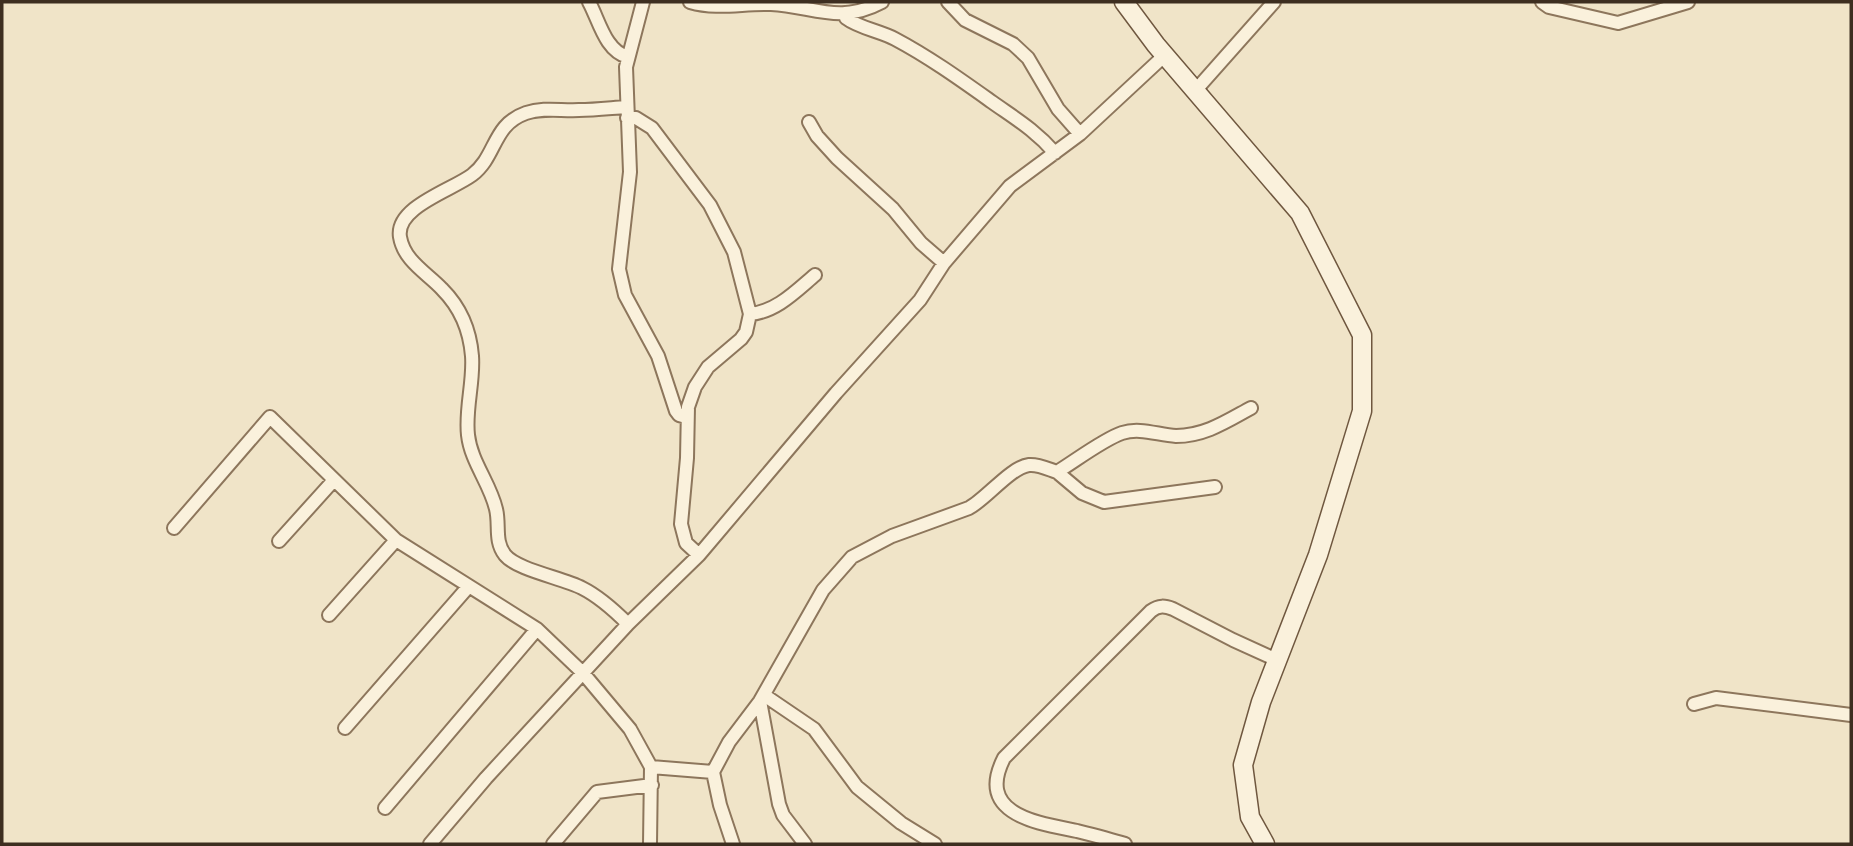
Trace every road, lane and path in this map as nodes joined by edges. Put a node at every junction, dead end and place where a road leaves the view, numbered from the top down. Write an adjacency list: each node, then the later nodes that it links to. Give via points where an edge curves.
1 (589, 2): 12 (street, via 610,44)
2 (643, 2): 12 (street)
3 (690, 2): 10 (street, via 721,7 771,4)
4 (882, 2): 10 (street)
5 (948, 2): 16 (street, via 965,20 1013,44 1028,58 1058,109)
6 (1124, 2): 11 (main road)
7 (1274, 2): 13 (street)
8 (1542, 2): 9 (street, via 1618,23)
9 (1688, 2)
10 (845, 13): 17 (street, via 853,23 896,40 1025,123)
11 (1165, 55): 13 (main road); 16 (street)
12 (628, 57): 14 (street)
13 (1195, 90): 34 (main road, via 1300,213 1362,335 1362,411 1318,555)
14 (627, 113): 20 (street, via 652,128 710,205 734,252); 22 (street, via 630,172 620,278 658,356 676,411); 32 (street, via 544,109 514,118 500,130 480,168 413,208 399,228 405,251 451,299 469,333 473,374 468,435 474,461 495,503 501,549 518,565 565,580 597,597)
15 (809, 122): 18 (street, via 837,158)
16 (1080, 134): 17 (street)
17 (1055, 153): 18 (street, via 1010,186)
18 (944, 263): 29 (street, via 920,300)
19 (815, 275): 20 (street, via 768,310)
20 (750, 314): 22 (street, via 741,339 701,377)
21 (1251, 408): 23 (street, via 1194,434 1133,430 1119,434)
22 (686, 417): 29 (street, via 681,524 686,543)
23 (1057, 472): 25 (street, via 1082,493 1104,502); 36 (street, via 1037,465 1020,467 969,509 892,536 852,556 823,590)
24 (334, 480): 26 (street, via 270,418); 27 (street); 28 (street)
25 (1215, 487)
26 (174, 528)
27 (396, 540): 30 (street); 31 (street)
28 (279, 541)
29 (699, 555): 32 (street)
30 (469, 586): 33 (street); 39 (street)
31 (329, 615)
32 (628, 624): 35 (street)
33 (537, 629): 35 (street); 43 (street)
34 (1277, 660): 50 (street, via 1173,608 1158,607 1004,758 998,788 1002,802 1012,812 1030,822); 51 (main road, via 1243,765 1251,817)
35 (583, 673): 40 (street, via 630,729); 44 (street)
36 (762, 698): 41 (street, via 729,741); 48 (street, via 779,804); 49 (street, via 814,729 857,787)
37 (1694, 704): 38 (street, via 1716,698)
38 (1851, 715)
39 (345, 728)
40 (651, 767): 41 (street); 42 (street)
41 (713, 772): 47 (street)
42 (652, 785): 45 (street, via 597,792); 46 (street)
43 (385, 808)
44 (430, 844)
45 (553, 844)
46 (650, 844)
47 (733, 844)
48 (804, 844)
49 (935, 844)
50 (1125, 844)
51 (1265, 844)

